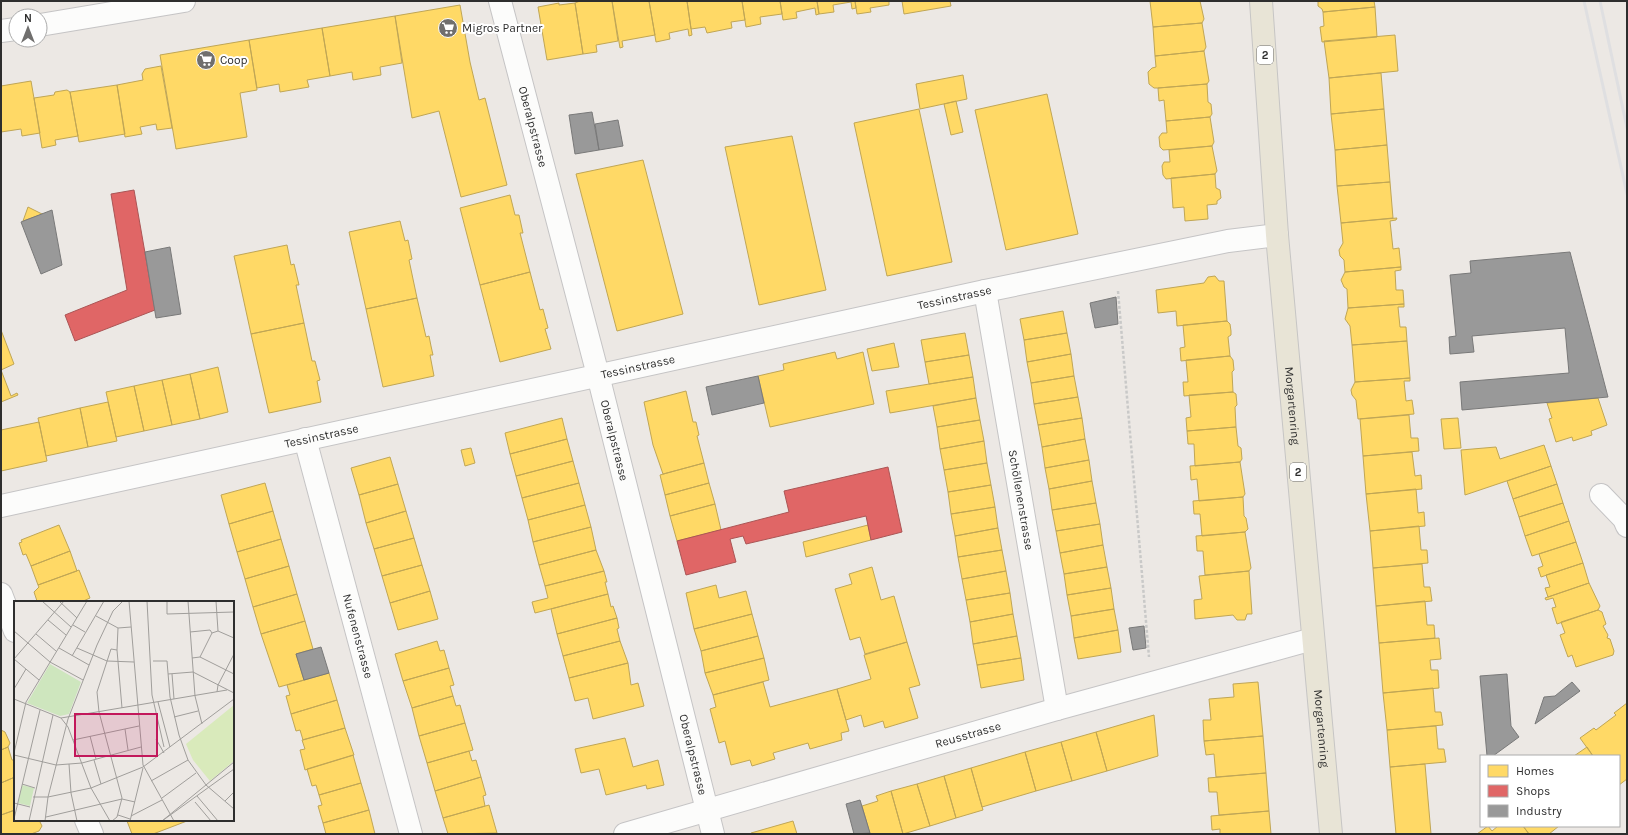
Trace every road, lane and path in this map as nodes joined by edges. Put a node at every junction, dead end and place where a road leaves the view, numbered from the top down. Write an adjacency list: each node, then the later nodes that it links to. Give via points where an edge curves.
1 (184, 1): 4 (street)
2 (500, 1): 8 (street, Oberalpstrasse)
3 (1261, 1): 5 (main road, Morgartenring / 2)
4 (48, 24)
5 (1277, 235): 6 (street, Tessinstrasse, via 1228,241); 15 (main road, Morgartenring / 2)
6 (1116, 264): 7 (street, Tessinstrasse); 16 (path)
7 (985, 292): 8 (street, Tessinstrasse); 17 (street, Schöllenenstrasse)
8 (598, 375): 9 (street, Tessinstrasse); 18 (street, Oberalpstrasse)
9 (305, 439): 11 (street, Tessinstrasse); 21 (street, Nufenenstrasse)
10 (1601, 495): 12 (street, via 1624,519)
11 (1, 506)
12 (1627, 526)
13 (1, 594): 14 (street)
14 (14, 628)
15 (1313, 639): 16 (street, Reusstrasse); 24 (main road, Morgartenring / 2)
16 (1152, 683): 17 (street, Reusstrasse)
17 (1057, 709): 18 (street, Reusstrasse)
18 (707, 810): 22 (street, Reusstrasse); 23 (street, Oberalpstrasse)
19 (86, 821): 20 (street)
20 (92, 834)
21 (411, 834)
22 (625, 834)
23 (713, 834)
24 (1331, 834)

